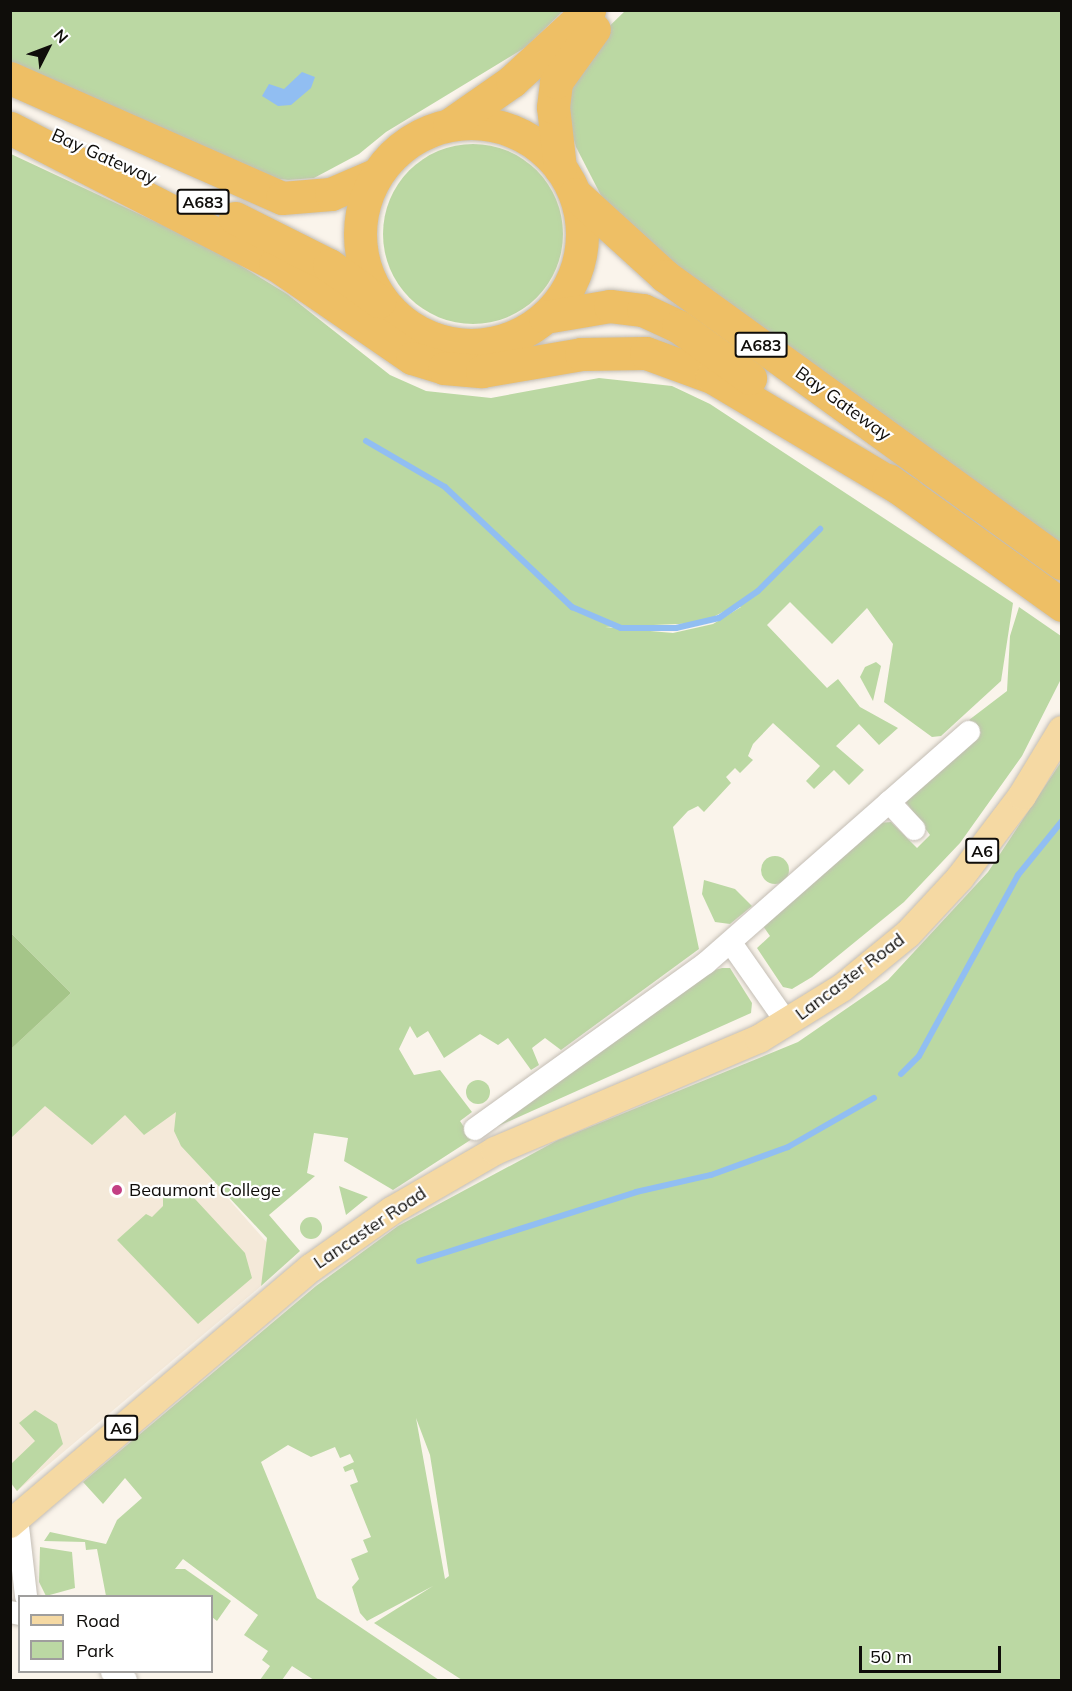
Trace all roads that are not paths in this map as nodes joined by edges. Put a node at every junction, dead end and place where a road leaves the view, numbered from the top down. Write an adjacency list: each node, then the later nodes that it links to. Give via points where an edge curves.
1 (589, 10): 5 (highway, via 512,81)
2 (612, 10): 8 (highway, via 578,45 556,82 553,107)
3 (10, 78): 7 (highway, Bay Gateway / A683, via 282,198 331,194)
4 (10, 116): 9 (highway, Bay Gateway / A683, via 300,250)
5 (449, 125): 7 (highway, via 408,142); 8 (highway, Bay Gateway, via 474,123 514,133)
6 (10, 128): 11 (highway, via 275,264 412,358 444,368 482,371 581,354 655,355 712,376)
7 (377, 174): 9 (highway, via 367,195 360,241 372,286)
8 (567, 181): 10 (highway, via 582,227 579,261 567,291); 12 (highway, Bay Gateway / A683, via 665,276)
9 (386, 306): 10 (highway, Bay Gateway, via 426,336 476,346 517,335)
10 (545, 317): 11 (highway, Bay Gateway / A683, via 610,306 657,315)
11 (907, 493): 13 (highway, Bay Gateway / A683)
12 (1062, 563)
13 (1062, 604)
14 (1062, 730): 19 (main road, Lancaster Road / A6, via 992,839 933,909 875,963)
15 (969, 732): 16 (street)
16 (889, 802): 17 (street); 18 (street)
17 (914, 829)
18 (730, 943): 19 (street, Lancaster Road); 20 (street)
19 (788, 1023): 21 (main road, Lancaster Road / A6, via 495,1151 393,1210 317,1263)
20 (475, 1129)
21 (14, 1521): 22 (street)
22 (26, 1595)

